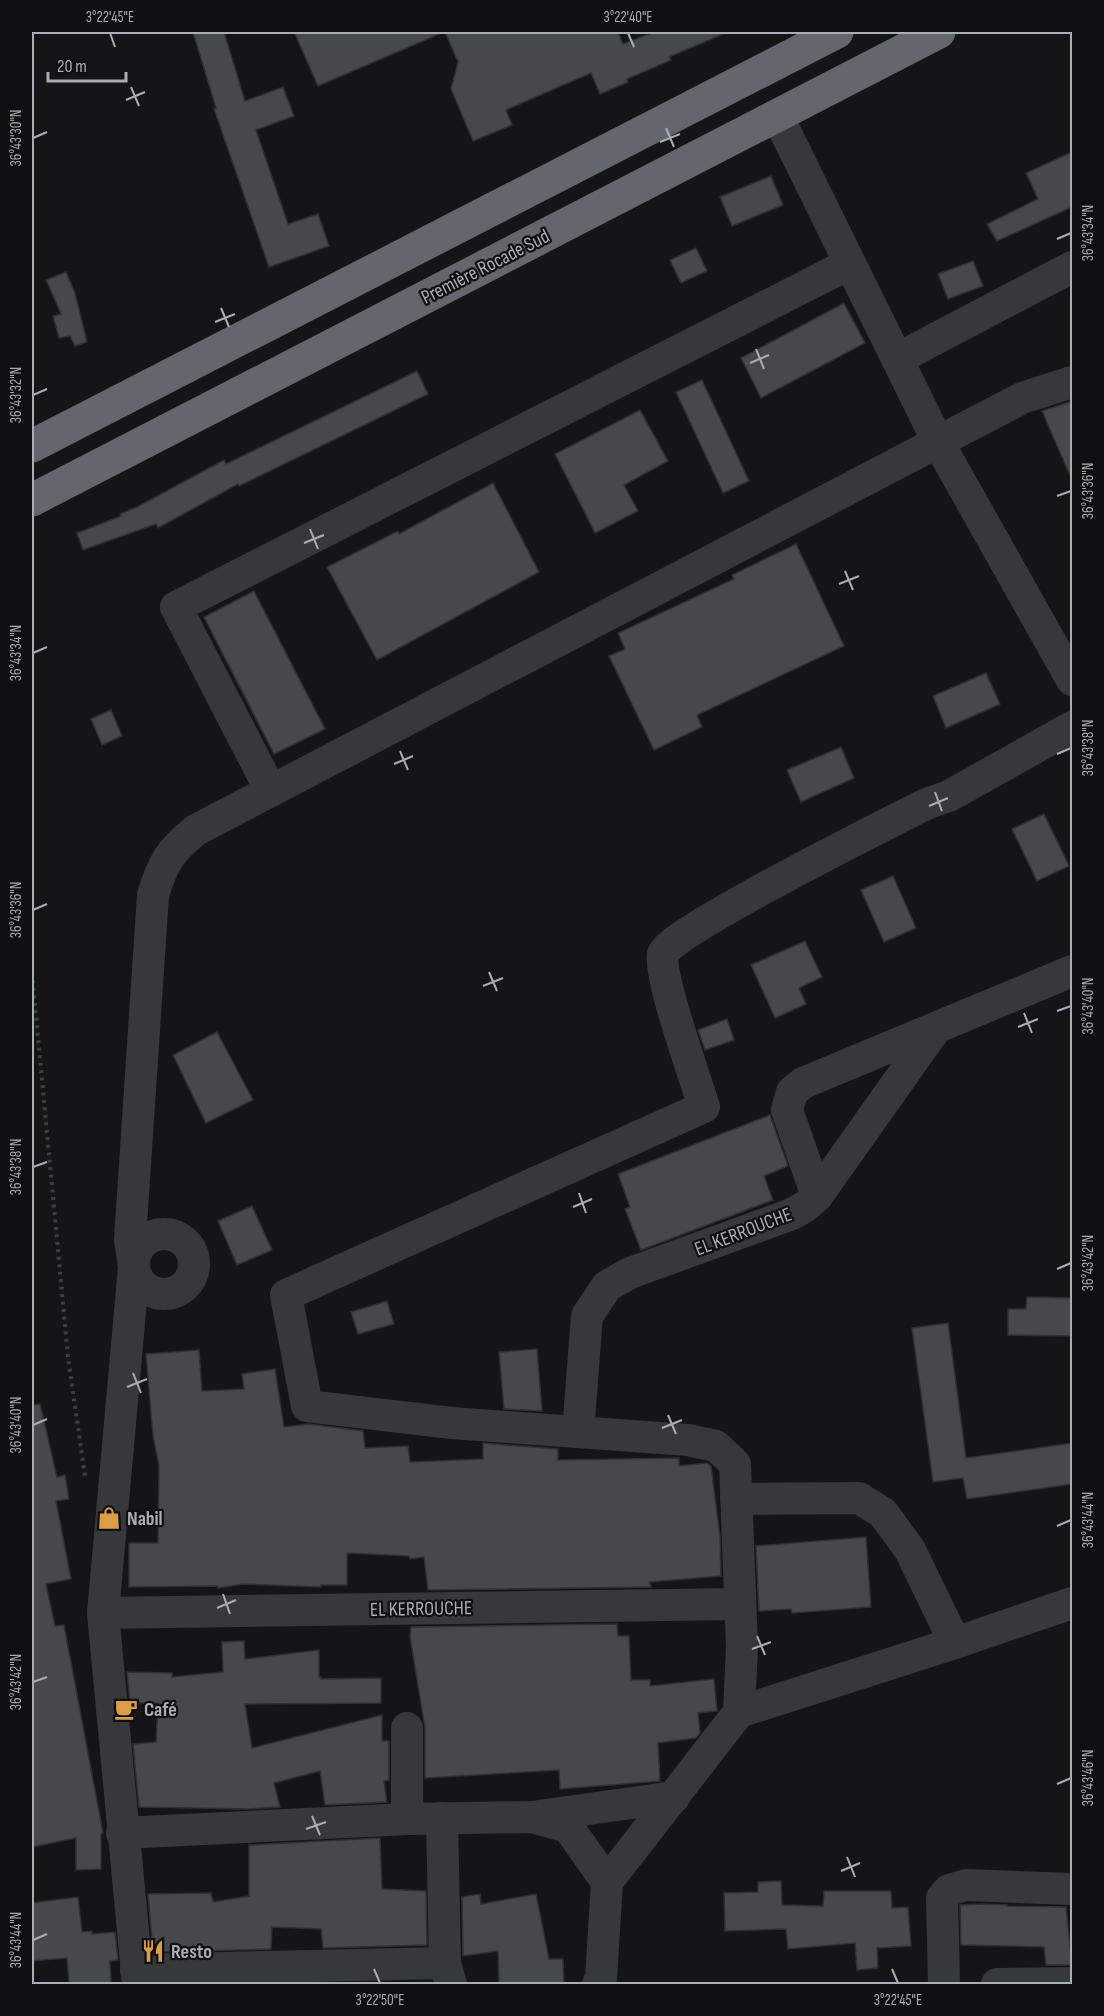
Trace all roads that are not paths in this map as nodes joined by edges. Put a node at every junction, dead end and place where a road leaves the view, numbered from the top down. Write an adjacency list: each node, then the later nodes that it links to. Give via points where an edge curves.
1 (837, 32): 9 (highway)
2 (939, 32): 3 (highway, Première Rocade Sud)
3 (777, 115): 4 (street); 10 (highway, Première Rocade Sud)
4 (849, 264): 6 (street); 13 (street, via 176,607)
5 (1072, 267): 6 (street)
6 (897, 359): 8 (street)
7 (1072, 382): 8 (street, via 1022,398)
8 (938, 442): 11 (street); 13 (street)
9 (32, 446)
10 (32, 500)
11 (1072, 680)
12 (1072, 727): 17 (street, via 949,796 926,804 712,916 667,946 663,954 665,979 704,1107 286,1295 307,1406 452,1423)
13 (271, 791): 21 (street, via 196,830 174,848 160,871 153,895 130,1239 134,1267)
14 (1072, 971): 15 (street)
15 (936, 1028): 16 (street, EL KERROUCHE); 16 (street, via 803,1083 792,1092 788,1110)
16 (818, 1196): 17 (street, EL KERROUCHE, via 792,1214 630,1273 607,1286 587,1316)
17 (578, 1432): 18 (street, via 688,1440 716,1446 735,1464)
18 (736, 1499): 20 (street); 22 (street, via 859,1498 883,1512 910,1550)
19 (1072, 1603): 22 (street)
20 (739, 1604): 21 (street, EL KERROUCHE); 23 (street)
21 (104, 1613): 29 (street)
22 (955, 1643): 23 (street)
23 (739, 1712): 25 (street)
24 (407, 1728): 28 (street)
25 (674, 1797): 26 (street); 30 (street)
26 (532, 1817): 27 (street); 30 (street, via 568,1827)
27 (442, 1818): 28 (street); 32 (street)
28 (407, 1819): 29 (street)
29 (122, 1833): 33 (street)
30 (607, 1882): 35 (street)
31 (1072, 1888): 36 (street, via 966,1885 949,1890 942,1898)
32 (448, 1974): 33 (street)
33 (137, 1977)
34 (1072, 1983): 38 (street)
35 (598, 1984)
36 (944, 1984)
37 (997, 1984): 38 (street)
38 (1026, 1984)

